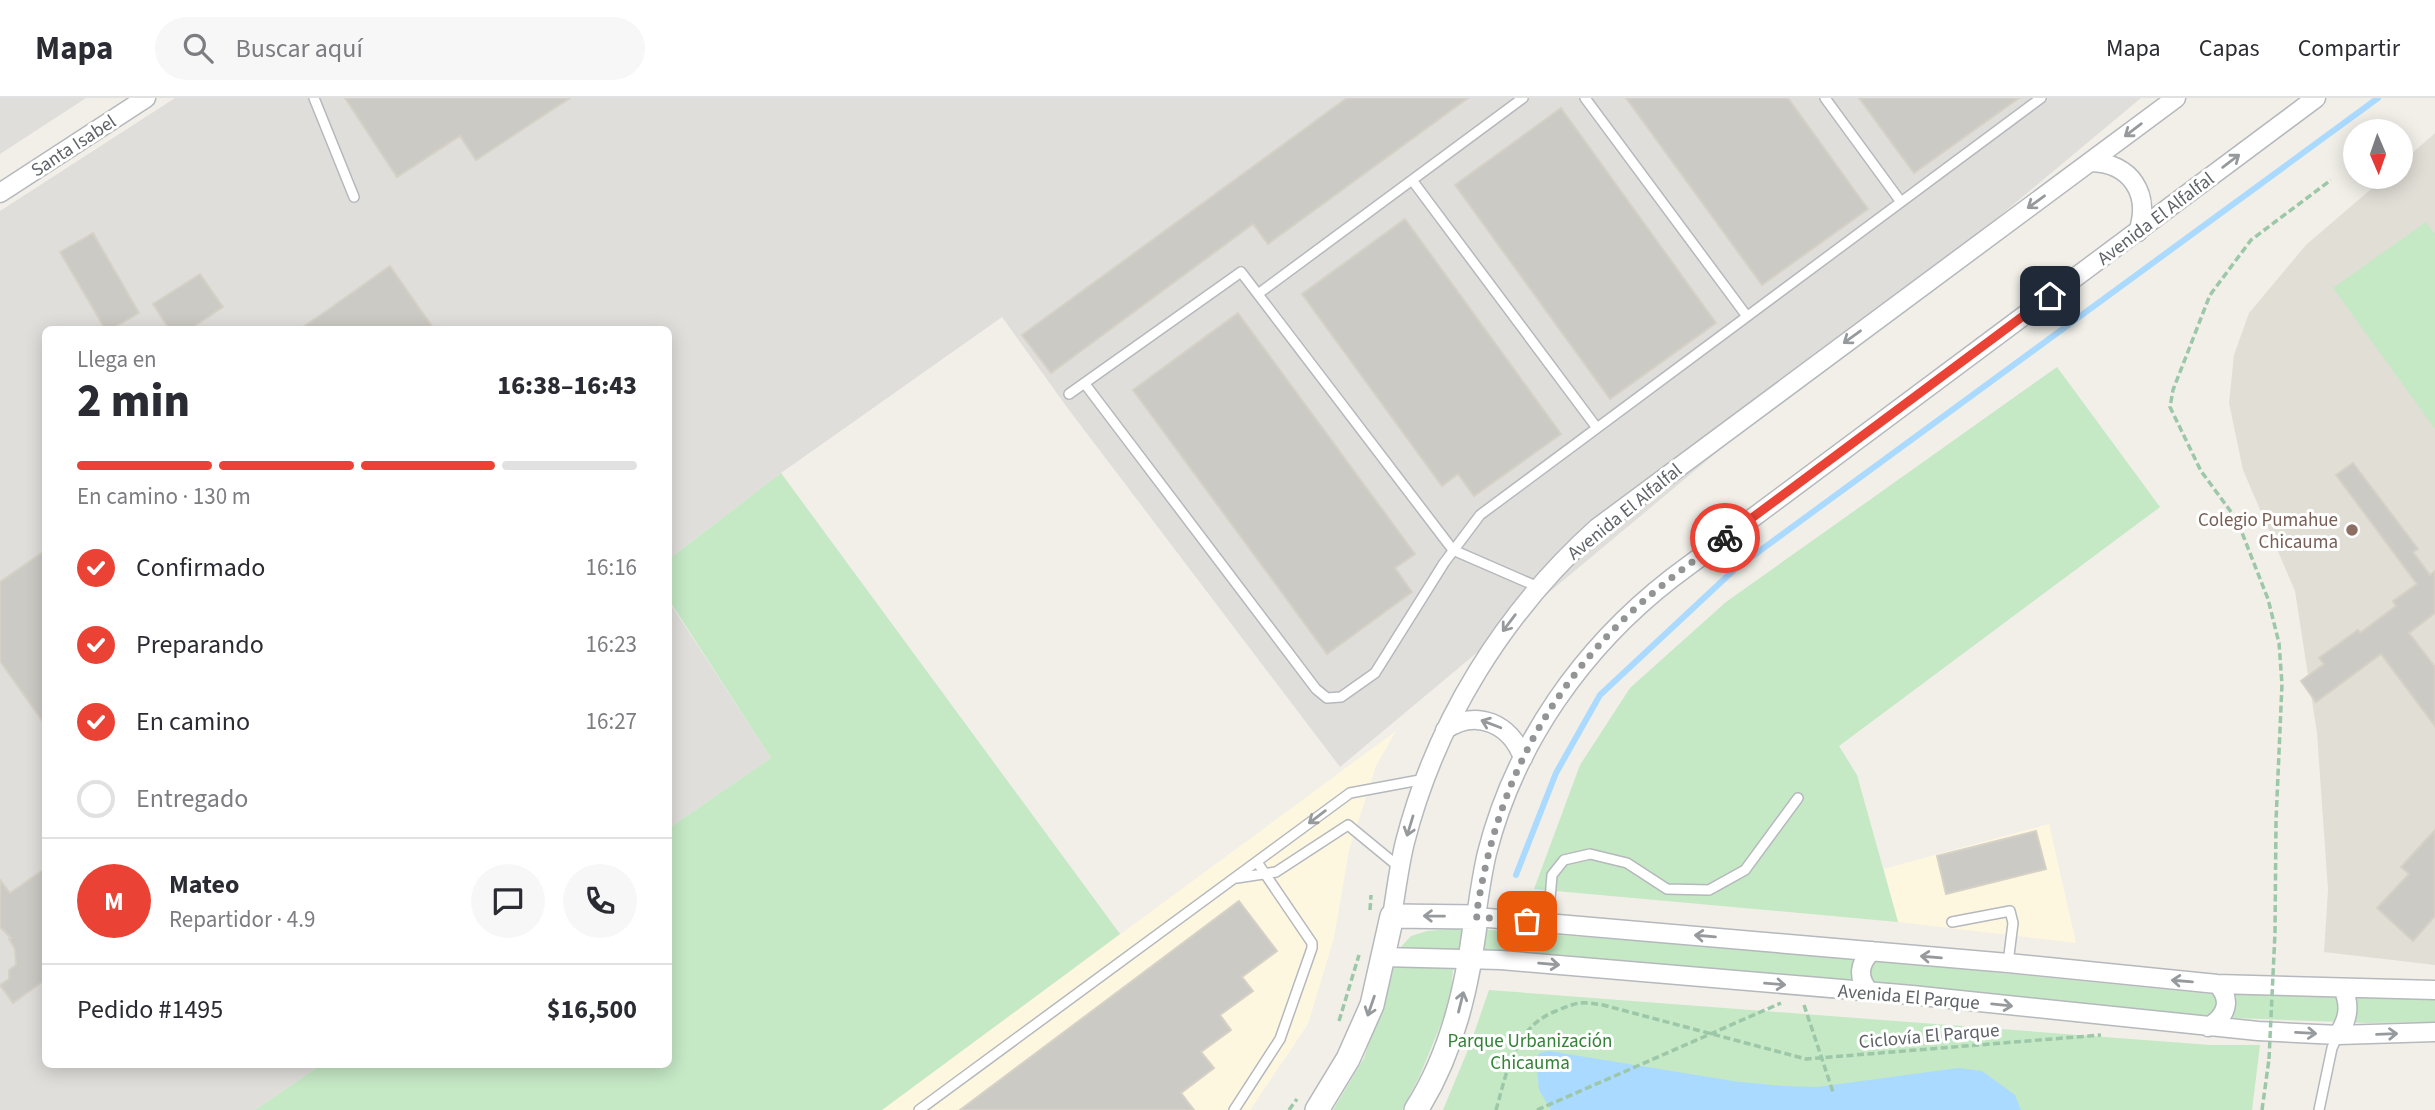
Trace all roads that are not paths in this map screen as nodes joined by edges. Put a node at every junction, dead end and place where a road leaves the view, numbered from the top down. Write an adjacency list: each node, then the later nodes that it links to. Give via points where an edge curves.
1 (146, 98): 11 (street, Santa Isabel)
2 (314, 98): 12 (lane)
3 (1523, 98): 10 (lane)
4 (1584, 98): 16 (lane)
5 (1825, 98): 13 (lane)
6 (2041, 98): 13 (lane)
7 (2176, 98): 9 (street, Avenida El Alfalfal, one-way to 9)
8 (2316, 98): 14 (street, Avenida El Alfalfal, one-way to 8)
9 (2091, 162): 14 (street, via 2114,166 2133,180 2142,200); 21 (street, Avenida El Alfalfal, one-way to 21, via 1597,528)
10 (1412, 180): 15 (lane); 19 (lane)
11 (0, 193)
12 (354, 197)
13 (1901, 202): 16 (lane)
14 (2138, 232): 23 (street, Avenida El Alfalfal, via 1655,591 1586,660 1549,711)
15 (1258, 294): 17 (lane, via 1241,272); 20 (lane)
16 (1746, 315): 19 (lane)
17 (1085, 384): 18 (lane); 20 (lane, via 1327,698 1341,697 1376,673)
18 (1069, 394)
19 (1597, 428): 20 (lane, via 1480,514)
20 (1453, 550): 21 (lane)
21 (1538, 587): 22 (street, Avenida El Alfalfal, one-way to 22, via 1485,659)
22 (1445, 730): 23 (street, one-way to 22, via 1514,739 1499,725 1470,719); 24 (street, Avenida El Alfalfal)
23 (1523, 758): 31 (street, Avenida El Alfalfal, via 1487,853)
24 (1425, 779): 26 (lane, one-way to 26, via 1350,793); 27 (street, Avenida El Alfalfal, one-way to 27)
25 (1798, 798): 33 (lane, via 1745,870 1709,890 1667,889 1627,863 1590,853 1564,860 1552,875)
26 (1257, 862): 28 (lane); 29 (lane)
27 (1400, 868): 28 (lane, via 1348,825 1276,872); 30 (street, Avenida El Alfalfal)
28 (1265, 873): 29 (lane); 46 (lane, via 1312,948 1280,1039)
29 (1235, 878): 45 (lane)
30 (1381, 915): 31 (street, one-way to 30); 35 (street, Avenida El Alfalfal)
31 (1476, 917): 33 (street); 36 (street, Avenida El Alfalfal)
32 (1952, 922): 37 (lane, via 2010,911)
33 (1548, 923): 34 (street, one-way to 33)
34 (1872, 951): 37 (street, one-way to 34); 41 (street, via 1860,971)
35 (1371, 954): 36 (street, Avenida El Parque); 47 (street, Avenida El Alfalfal, one-way to 47, via 1378,984 1360,1035)
36 (1471, 959): 41 (street, Avenida El Parque, one-way to 41); 48 (street, Avenida El Alfalfal, one-way to 36, via 1437,1074 1455,1025)
37 (2008, 963): 38 (street, one-way to 37)
38 (2217, 984): 39 (street); 42 (street, via 2225,995 2226,1010)
39 (2343, 989): 40 (street); 44 (street, via 2348,1014)
40 (2435, 990)
41 (1869, 991): 42 (street, Avenida El Parque, one-way to 42)
42 (2208, 1027): 44 (street, Avenida El Parque, one-way to 44)
43 (2435, 1032): 44 (street, Avenida El Parque, one-way to 43)
44 (2338, 1035): 49 (lane)
45 (919, 1110)
46 (1234, 1110)
47 (1318, 1110)
48 (1416, 1110)
49 (2319, 1110)

